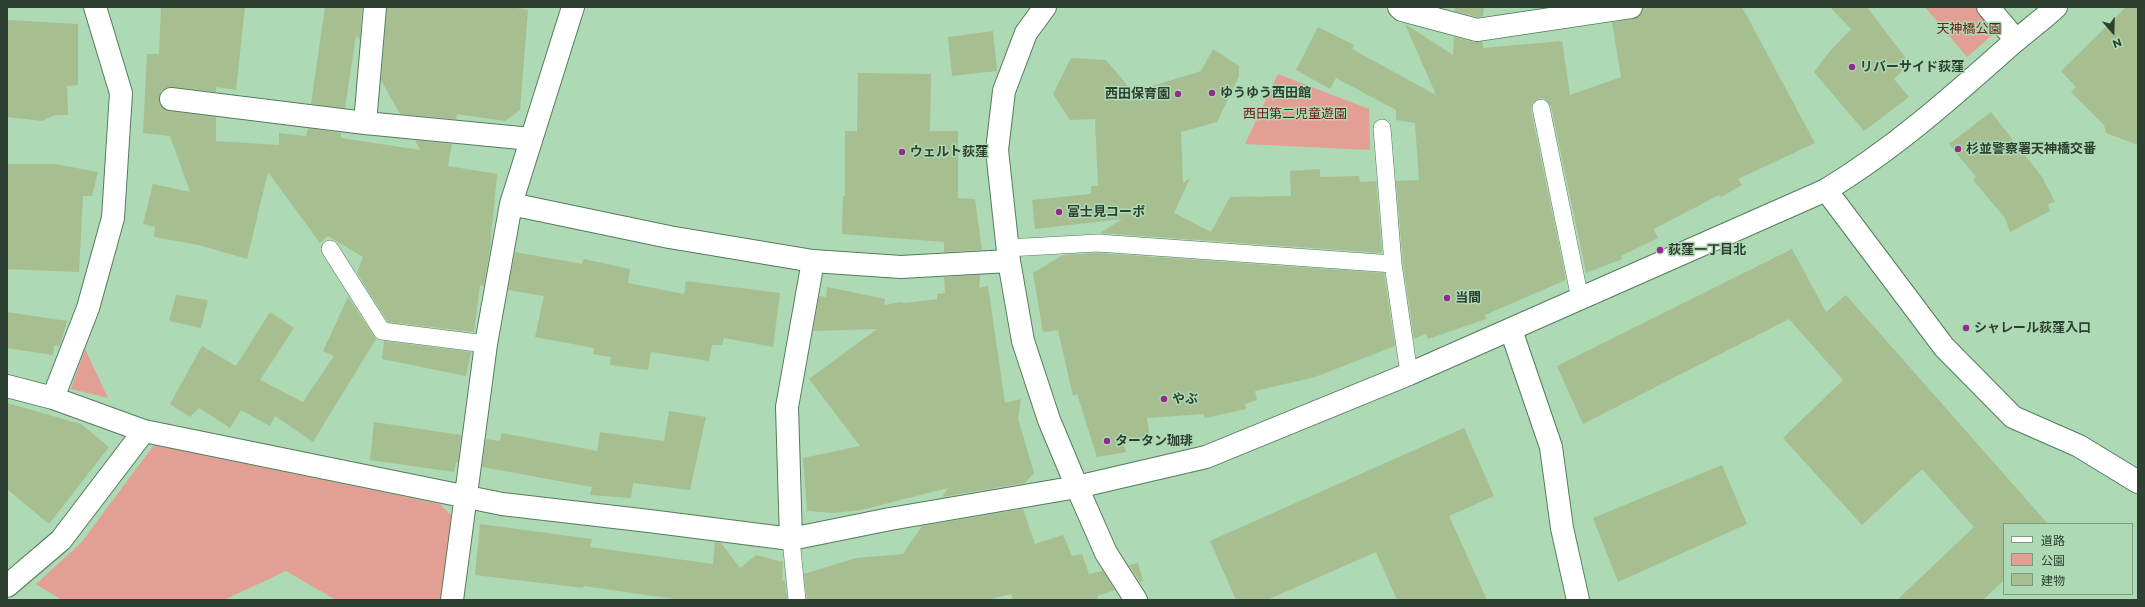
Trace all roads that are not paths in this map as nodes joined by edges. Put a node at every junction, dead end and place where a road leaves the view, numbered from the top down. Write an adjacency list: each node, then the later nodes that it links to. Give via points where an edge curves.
1 (95, 7): 26 (street, via 121,93 113,218 88,308)
2 (375, 7): 12 (street)
3 (573, 7): 14 (street)
4 (1045, 7): 18 (street, via 1026,33 1004,91 998,150)
5 (1399, 7): 6 (street, via 1402,10 1477,30)
6 (1631, 7)
7 (1988, 7): 9 (street)
8 (2056, 7): 9 (street)
9 (2016, 40): 15 (street, via 1943,105 1853,173)
10 (171, 99): 12 (street)
11 (1541, 108): 21 (lane)
12 (365, 122): 14 (street)
13 (1382, 128): 20 (lane)
14 (531, 139): 16 (street)
15 (1826, 190): 21 (street); 28 (street, via 1944,347 2013,417 2078,446)
16 (511, 204): 19 (street, via 669,237); 23 (street)
17 (330, 249): 23 (lane, via 382,331)
18 (1008, 254): 19 (street, via 901,267); 20 (lane, via 1098,244); 29 (street, via 1022,341 1049,420)
19 (813, 261): 31 (street, via 787,407)
20 (1393, 264): 24 (lane)
21 (1580, 299): 22 (street)
22 (1511, 330): 24 (street); 36 (street, via 1551,447 1562,528)
23 (486, 344): 30 (street)
24 (1410, 374): 29 (street, via 1206,457)
25 (7, 386): 26 (street)
26 (53, 398): 27 (street)
27 (144, 431): 30 (street); 32 (street, via 61,540)
28 (2138, 482)
29 (1077, 487): 31 (street); 33 (street, via 1106,553)
30 (467, 497): 31 (street, via 502,504); 34 (street)
31 (791, 539): 35 (lane)
32 (7, 586)
33 (1131, 599)
34 (452, 600)
35 (797, 600)
36 (1578, 600)

